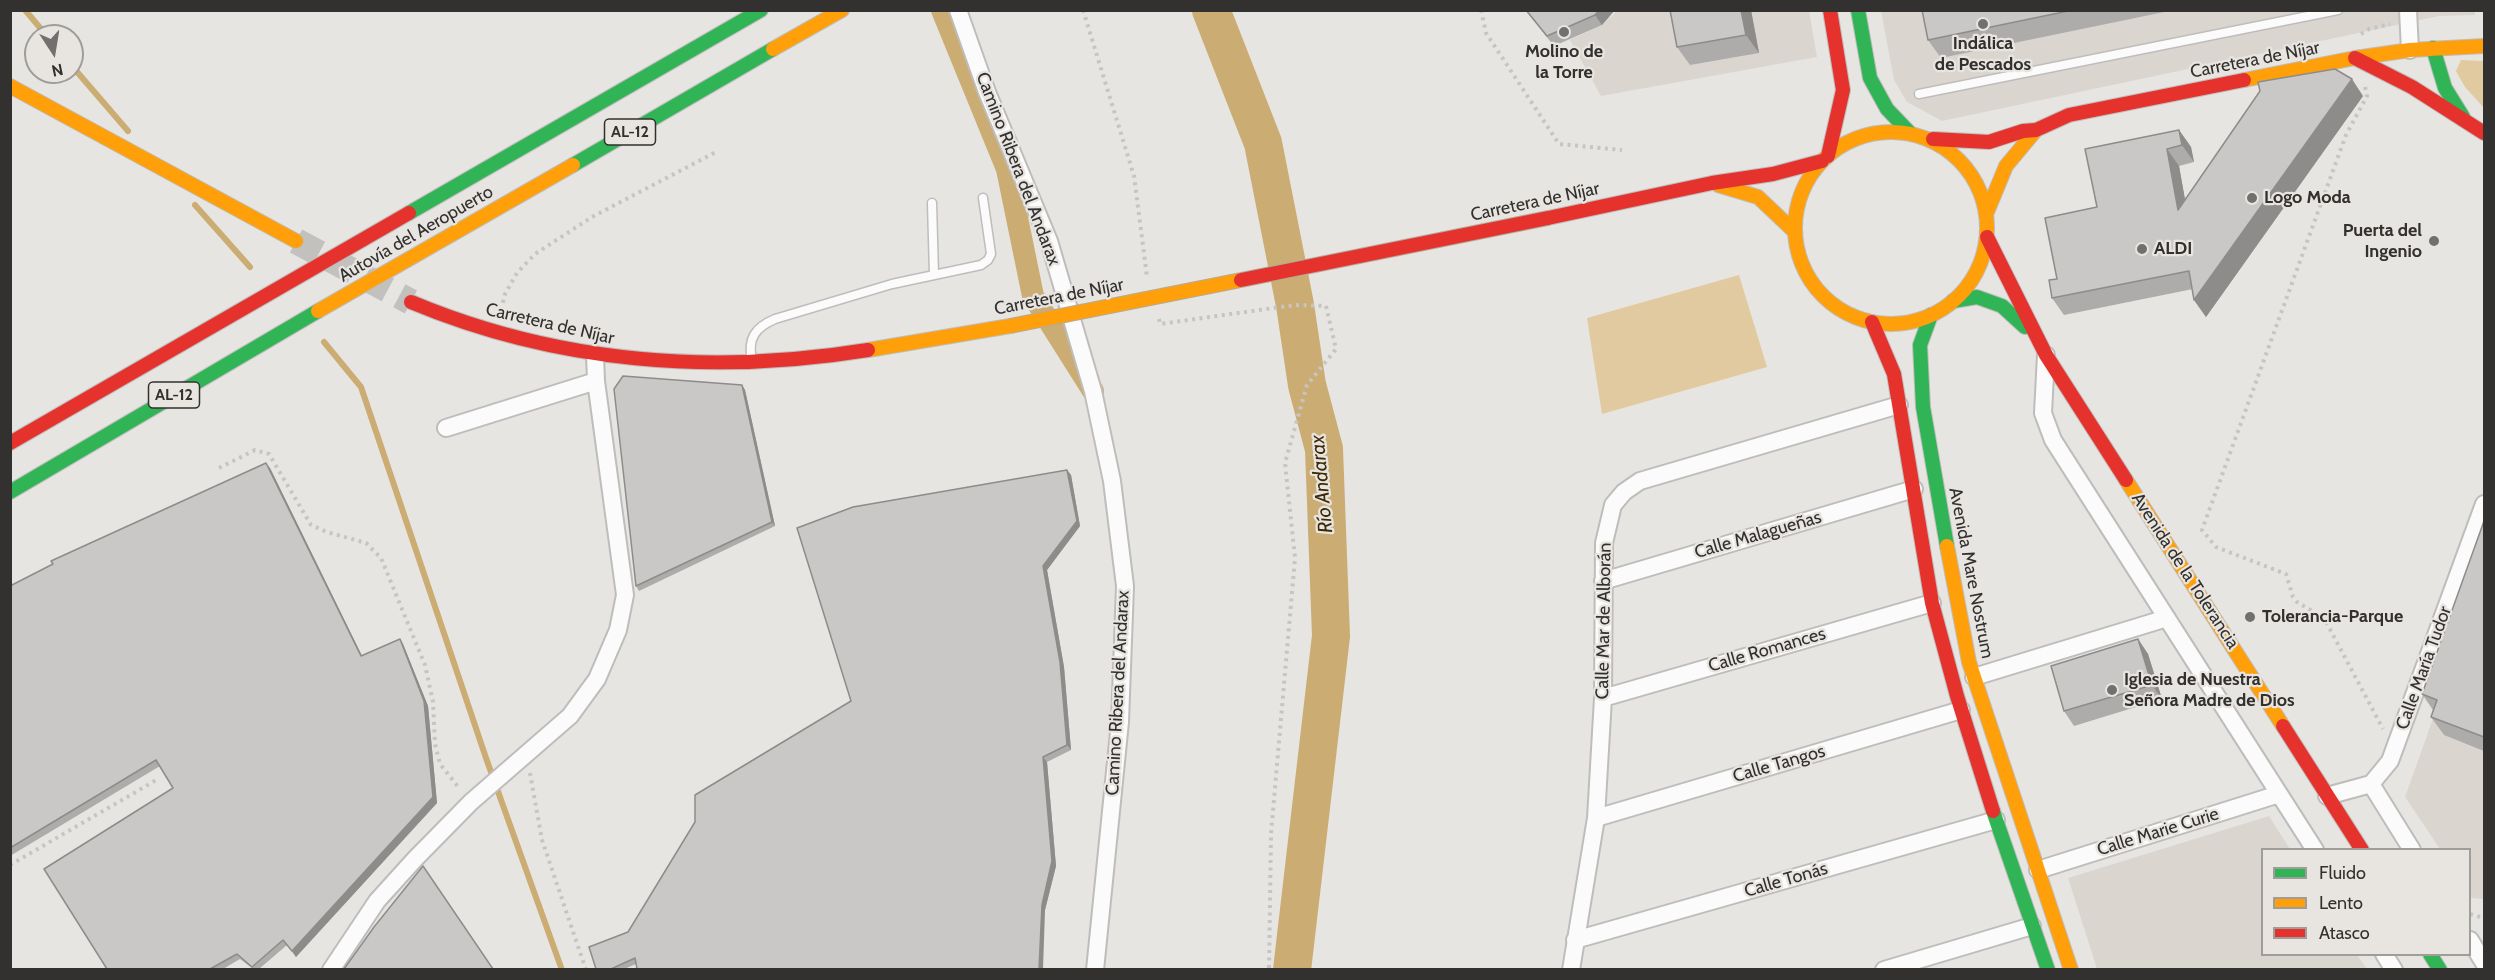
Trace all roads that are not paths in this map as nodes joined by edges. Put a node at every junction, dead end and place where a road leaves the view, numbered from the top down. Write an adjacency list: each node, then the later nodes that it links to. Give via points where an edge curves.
1 (762, 10): 39 (main road, Autovía del Aeropuerto / AL-12)
2 (842, 10): 41 (main road, Autovía del Aeropuerto / AL-12)
3 (958, 10): 63 (street, Camino Ribera del Andarax, via 987,92 1049,241 1093,391 1112,481 1125,597 1120,722)
4 (1830, 10): 19 (main road, via 1843,90)
5 (1858, 10): 16 (main road, via 1870,78 1887,109)
6 (2338, 10): 13 (lane)
7 (2409, 10): 10 (street)
8 (2484, 46): 9 (main road, Carretera de Níjar)
9 (2433, 48): 10 (main road, Carretera de Níjar); 14 (main road, via 2445,88)
10 (2410, 50): 11 (main road, Carretera de Níjar)
11 (2355, 58): 14 (main road); 15 (main road, Carretera de Níjar, via 2069,115)
12 (10, 86): 26 (main road)
13 (1919, 94)
14 (2466, 121): 17 (main road)
15 (2036, 129): 18 (main road, Carretera de Níjar, via 1983,143); 23 (main road, Carretera de Níjar, via 2006,166)
16 (1910, 133): 18 (main road); 19 (main road, via 1880,132 1852,140)
17 (2484, 133)
18 (1925, 138): 23 (main road, via 1961,162 1975,181)
19 (1825, 158): 20 (main road, Carretera de Níjar, via 1773,174); 24 (main road, via 1806,182 1797,206)
20 (1712, 183): 24 (main road, Carretera de Níjar, via 1758,197); 35 (main road, Carretera de Níjar, bridge, via 1010,326 812,359)
21 (983, 198): 27 (lane, via 991,254 988,260)
22 (932, 203): 27 (lane)
23 (1987, 212): 25 (main road)
24 (1795, 232): 31 (main road, via 1802,263 1818,290 1842,311)
25 (1987, 237): 28 (main road, via 1970,283); 32 (main road, Avenida de la Tolerancia)
26 (296, 241)
27 (934, 275): 35 (lane, via 811,307 759,326 753,337)
28 (1953, 301): 30 (main road); 32 (main road, Avenida de la Tolerancia, via 1977,297 2002,306)
29 (411, 302): 33 (main road, Carretera de Níjar, via 449,318)
30 (1931, 315): 31 (main road, via 1902,323); 46 (main road, Avenida Mare Nostrum, via 1920,345 1923,407 1960,623)
31 (1872, 322): 37 (main road, via 1894,374)
32 (2037, 338): 34 (main road, Avenida de la Tolerancia)
33 (595, 355): 35 (main road, Carretera de Níjar); 36 (street)
34 (2046, 355): 45 (street, via 2043,413 2054,440); 51 (main road, Avenida de la Tolerancia)
35 (752, 363)
36 (596, 381): 38 (street); 62 (street, via 625,595 618,630 597,679 570,716 471,802 415,859 377,901)
37 (1899, 405): 40 (main road); 43 (street, Calle Mar de Alborán, via 1640,481 1613,505 1604,543)
38 (446, 428)
39 (10, 443)
40 (1914, 489): 43 (street, Calle Malagueñas); 44 (main road)
41 (10, 492)
42 (2484, 504): 49 (street, Calle María Tudor, via 2390,761)
43 (1603, 581): 47 (street, Calle Mar de Alborán)
44 (1932, 603): 47 (street, Calle Romances); 48 (main road)
45 (2167, 618): 46 (street); 50 (street)
46 (1974, 677): 57 (main road, Avenida Mare Nostrum)
47 (1603, 698): 52 (street, Calle Mar de Alborán)
48 (1961, 710): 52 (street, Calle Tangos); 53 (main road)
49 (2371, 784): 51 (street); 56 (street)
50 (2279, 794): 54 (street); 57 (street, Calle Marie Curie)
51 (2327, 796): 55 (main road, Avenida de la Tolerancia)
52 (1596, 818): 59 (street, Calle Mar de Alborán)
53 (1996, 820): 58 (main road); 59 (street, Calle Tonás)
54 (2314, 848)
55 (2361, 848)
56 (2411, 848)
57 (2037, 870): 67 (main road, Avenida Mare Nostrum)
58 (2032, 926): 65 (street); 66 (main road)
59 (1575, 940): 64 (street, Calle Mar de Alborán)
60 (2385, 956): 68 (street)
61 (2431, 956): 69 (main road)
62 (331, 969)
63 (1095, 969)
64 (1571, 969)
65 (1884, 969)
66 (2048, 969)
67 (2071, 969)
68 (2394, 969)
69 (2440, 969)

